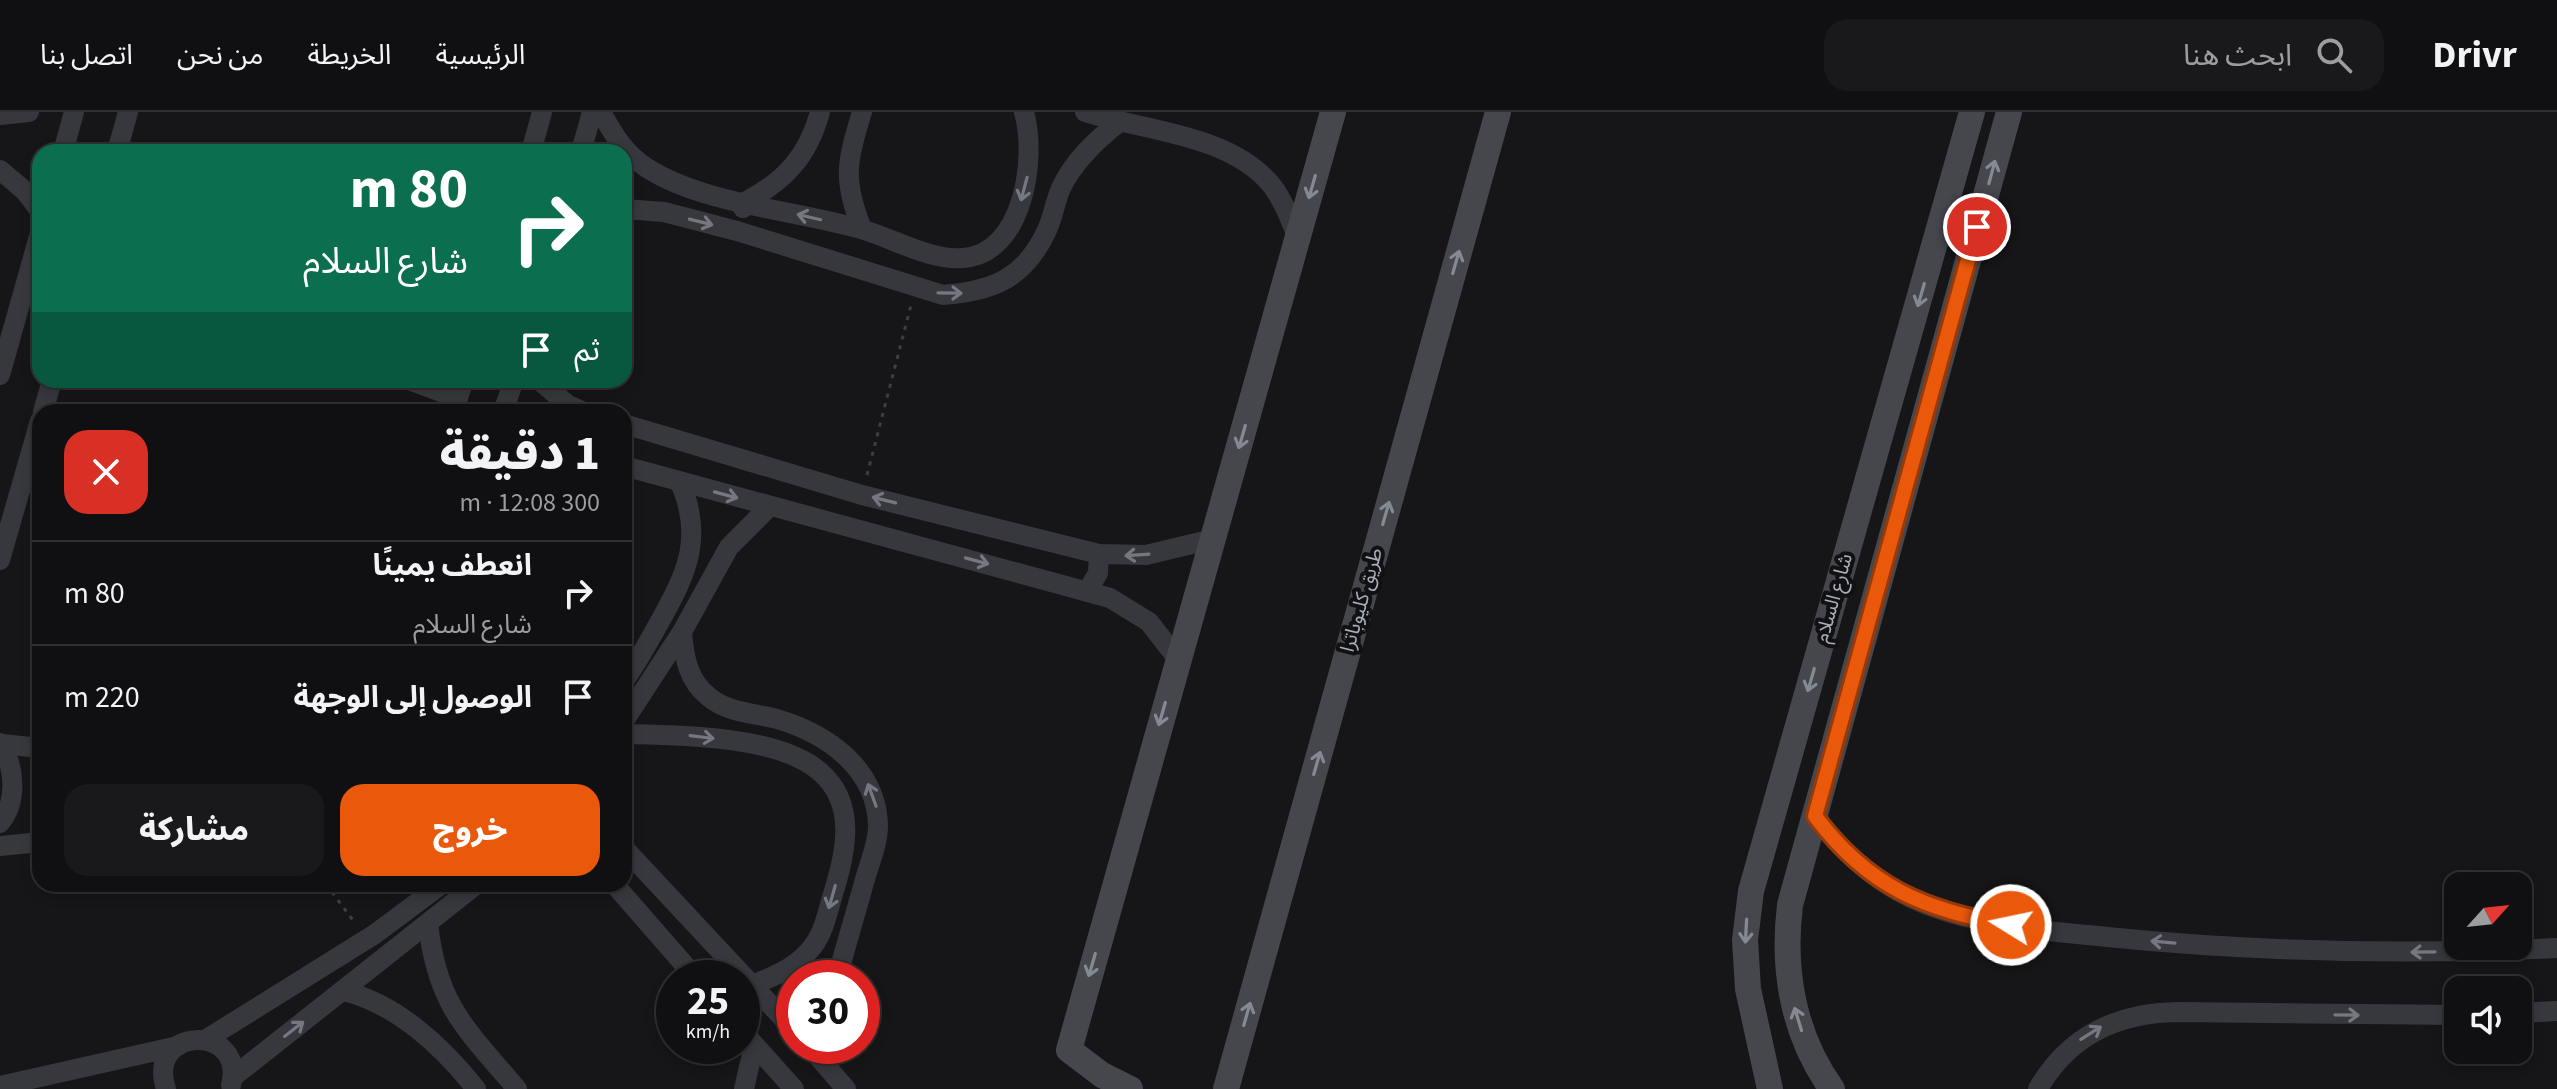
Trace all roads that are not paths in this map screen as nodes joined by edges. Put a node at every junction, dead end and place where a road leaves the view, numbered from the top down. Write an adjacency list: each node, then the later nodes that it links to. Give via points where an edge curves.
1 (29, 112): 15 (street)
2 (74, 112): 17 (street)
3 (128, 112): 18 (street)
4 (542, 112): 19 (street)
5 (592, 112): 20 (street)
6 (601, 112): 21 (street)
7 (820, 112): 25 (street, via 804,154 788,174)
8 (862, 112): 27 (street, via 847,168)
9 (1024, 112): 27 (street, one-way to 27, via 1030,142 1023,195 1002,239 985,252 964,259 942,256)
10 (1085, 112): 16 (street)
11 (1333, 112): 29 (main road, one-way to 29)
12 (1498, 112): 90 (main road, طريق كليوباترا, one-way to 12)
13 (1972, 112): 34 (main road, شارع السلام, one-way to 34)
14 (2009, 112): 36 (main road, شارع السلام, one-way to 14)
15 (0, 115)
16 (1118, 123): 28 (street, one-way to 16, via 943,295 977,293 1008,279 1033,256 1073,168); 29 (street, via 1203,144 1250,166 1272,186)
17 (65, 144)
18 (119, 144)
19 (533, 144)
20 (583, 144)
21 (621, 144)
22 (632, 154): 25 (street, via 680,184)
23 (0, 170): 24 (street)
24 (32, 200)
25 (745, 202): 27 (street, one-way to 25); 28 (street)
26 (632, 210): 28 (street, one-way to 28, via 664,212)
27 (862, 229)
28 (737, 231)
29 (1297, 237): 43 (main road, one-way to 43)
30 (32, 291): 31 (street)
31 (0, 375)
32 (432, 388): 35 (street)
33 (548, 388): 37 (street)
34 (1894, 391): 36 (main road); 91 (main road, شارع السلام, one-way to 91, via 1751,891 1745,940 1748,989)
35 (458, 397)
36 (1930, 400): 56 (main road, شارع السلام)
37 (567, 404)
38 (632, 426): 44 (street, one-way to 38, via 862,495)
39 (32, 449): 45 (street)
40 (632, 468): 41 (street)
41 (680, 482): 42 (street, one-way to 42); 46 (street, via 693,528)
42 (769, 507): 47 (street, via 729,547); 48 (street, one-way to 48)
43 (1213, 539): 44 (street, one-way to 44, via 1157,553); 50 (main road)
44 (1099, 554): 48 (street, via 1098,573)
45 (0, 560)
46 (688, 561): 47 (street); 51 (street, via 677,592)
47 (714, 571): 49 (street)
48 (1088, 590): 50 (street, via 1149,622)
49 (682, 632): 52 (street); 68 (street, one-way to 49, via 878,829 876,800 863,774 825,740 779,720 728,709 708,697 693,679)
50 (1177, 658): 89 (main road, one-way to 89, via 1069,1050)
51 (632, 668)
52 (632, 709)
53 (632, 734): 69 (street, one-way to 69, via 695,736 799,757 837,792 846,818 846,844 819,937 798,962)
54 (1, 743): 55 (street); 57 (street, via 13,787)
55 (32, 747)
56 (1815, 816): 65 (street, one-way to 56, via 2405,953 2264,949 1985,921 1925,905 1883,883 1845,853); 92 (main road, شارع السلام, one-way to 56, via 1801,1031 1787,955 1790,905)
57 (0, 823)
58 (32, 843): 59 (street)
59 (0, 846)
60 (632, 866): 67 (street)
61 (431, 892): 76 (street)
62 (467, 892): 64 (street)
63 (621, 892): 66 (street)
64 (428, 923): 70 (street); 85 (street, via 432,958 448,1002)
65 (2557, 948)
66 (680, 960)
67 (727, 960)
68 (842, 960)
69 (760, 981)
70 (343, 991): 81 (street, one-way to 70); 84 (street, via 393,1011 440,1049)
71 (760, 994): 72 (street)
72 (776, 1011)
73 (2557, 1011): 74 (street)
74 (2532, 1012)
75 (2444, 1015): 93 (street, one-way to 75, via 2058,1059 2086,1035 2137,1015)
76 (205, 1040): 77 (street); 81 (street, via 229,1057)
77 (178, 1046): 82 (street); 83 (street, via 163,1071)
78 (760, 1051): 87 (street)
79 (746, 1064): 86 (street)
80 (826, 1064): 88 (street)
81 (231, 1083)
82 (0, 1086)
83 (166, 1089)
84 (476, 1089)
85 (517, 1089)
86 (744, 1089)
87 (794, 1089)
88 (846, 1089)
89 (1130, 1089)
90 (1226, 1089)
91 (1770, 1089)
92 (1832, 1089)
93 (2038, 1089)

